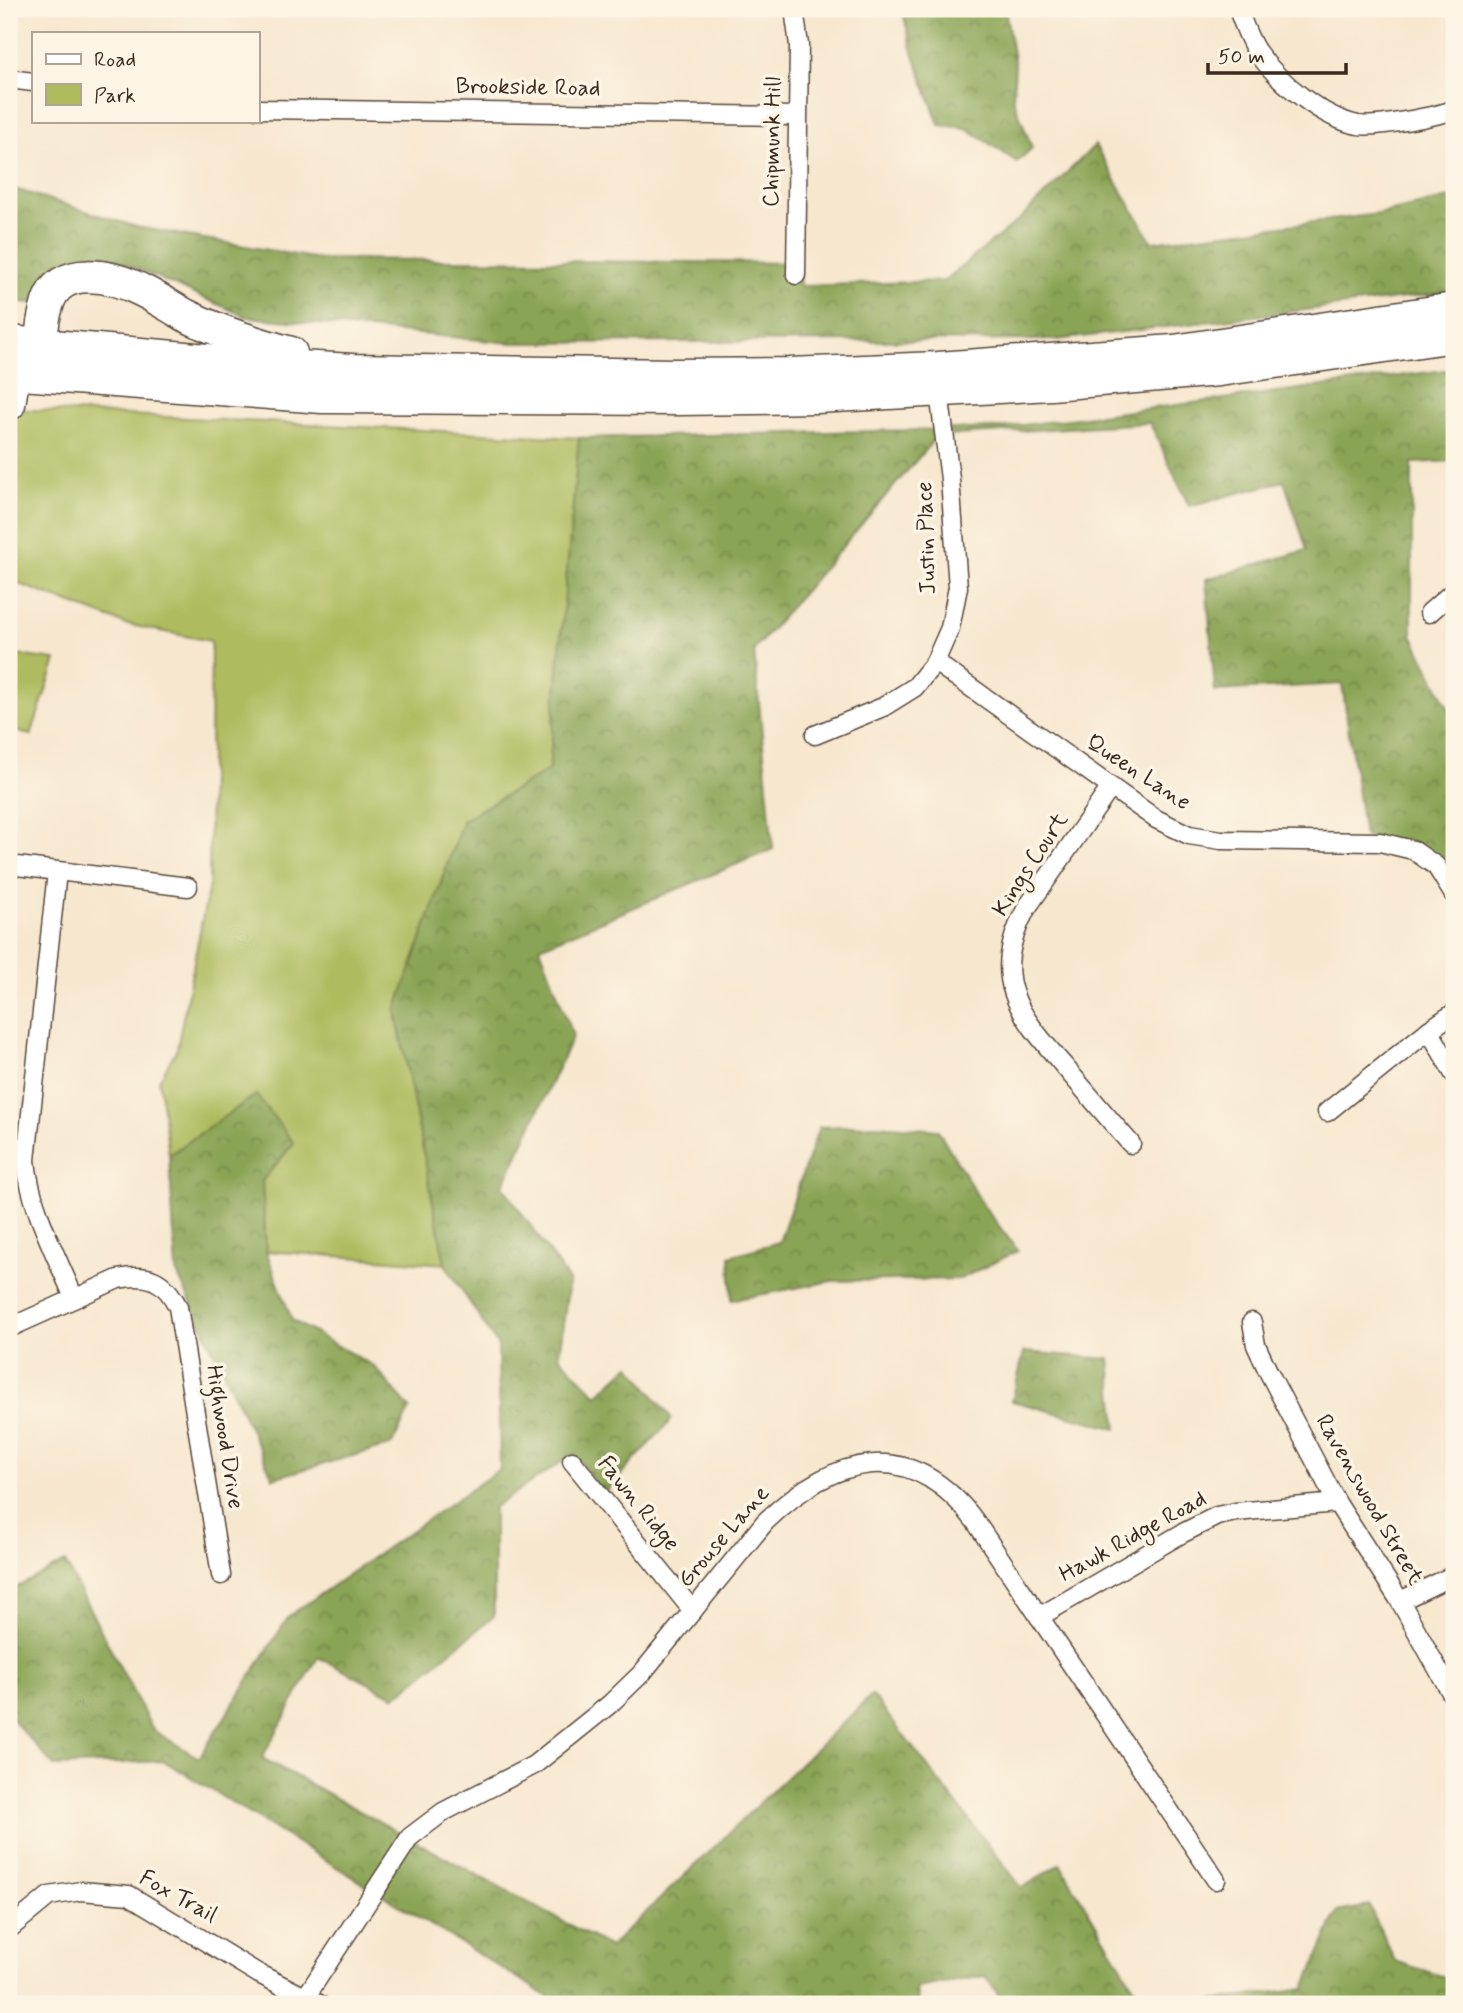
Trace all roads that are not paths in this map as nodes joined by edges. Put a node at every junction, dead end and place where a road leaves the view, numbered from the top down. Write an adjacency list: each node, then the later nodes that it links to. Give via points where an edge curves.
1 (794, 9): 7 (street, Chipmunk Hill, via 799,45)
2 (1238, 9): 6 (street, via 1257,52 1290,87 1324,113 1359,125)
3 (9, 79): 4 (street)
4 (32, 82)
5 (259, 109): 7 (street, Brookside Road)
6 (1454, 110)
7 (797, 116): 8 (street, Chipmunk Hill)
8 (796, 275)
9 (1454, 309): 13 (highway, via 1174,351 938,368 675,375)
10 (1454, 336): 16 (highway, via 1219,370)
11 (9, 342): 12 (highway)
12 (41, 361): 13 (highway); 13 (highway, via 47,304 57,287 74,277 88,276 114,279 141,290 246,341); 14 (highway); 16 (highway, via 322,397 678,399)
13 (353, 370)
14 (9, 373)
15 (9, 384): 17 (highway)
16 (939, 392): 20 (street, Justin Place, via 958,587 950,628)
17 (9, 404)
18 (1454, 591): 19 (street)
19 (1429, 613)
20 (935, 662): 21 (street, Justin Place, via 915,687 883,707); 22 (street, Queen Lane)
21 (815, 735)
22 (1111, 787): 26 (street, Queen Lane, via 1156,819 1189,835 1221,840 1380,842 1413,850 1436,866); 31 (street, Kings Court, via 1026,909 1010,947 1009,968 1019,1008 1032,1030)
23 (9, 865): 24 (street)
24 (57, 872): 25 (street); 32 (street, via 26,1160 33,1199)
25 (188, 887)
26 (1454, 895)
27 (1454, 1013): 28 (street)
28 (1429, 1030): 29 (street); 30 (street)
29 (1454, 1074)
30 (1327, 1112)
31 (1131, 1144)
32 (74, 1298): 34 (street); 37 (street, Highwood Drive, via 135,1276 165,1287 178,1307)
33 (1252, 1322): 36 (street, Ravenswood Street, via 1268,1371)
34 (9, 1328)
35 (572, 1461): 40 (street, Fawn Ridge)
36 (1337, 1503): 39 (street, Ravenswood Street); 41 (street, Hawk Ridge Road, via 1217,1516)
37 (221, 1575)
38 (1454, 1575): 39 (street)
39 (1400, 1601): 42 (street, Ravenswood Street)
40 (693, 1611): 41 (street, Grouse Lane, via 787,1500 846,1468 882,1464 929,1477 958,1498); 45 (street, Grouse Lane, via 610,1704 534,1765 443,1812 410,1838)
41 (1039, 1618): 43 (street, Grouse Lane)
42 (1454, 1698)
43 (1216, 1880)
44 (9, 1929): 45 (street, Fox Trail, via 49,1896 89,1890 129,1895)
45 (312, 2001)

